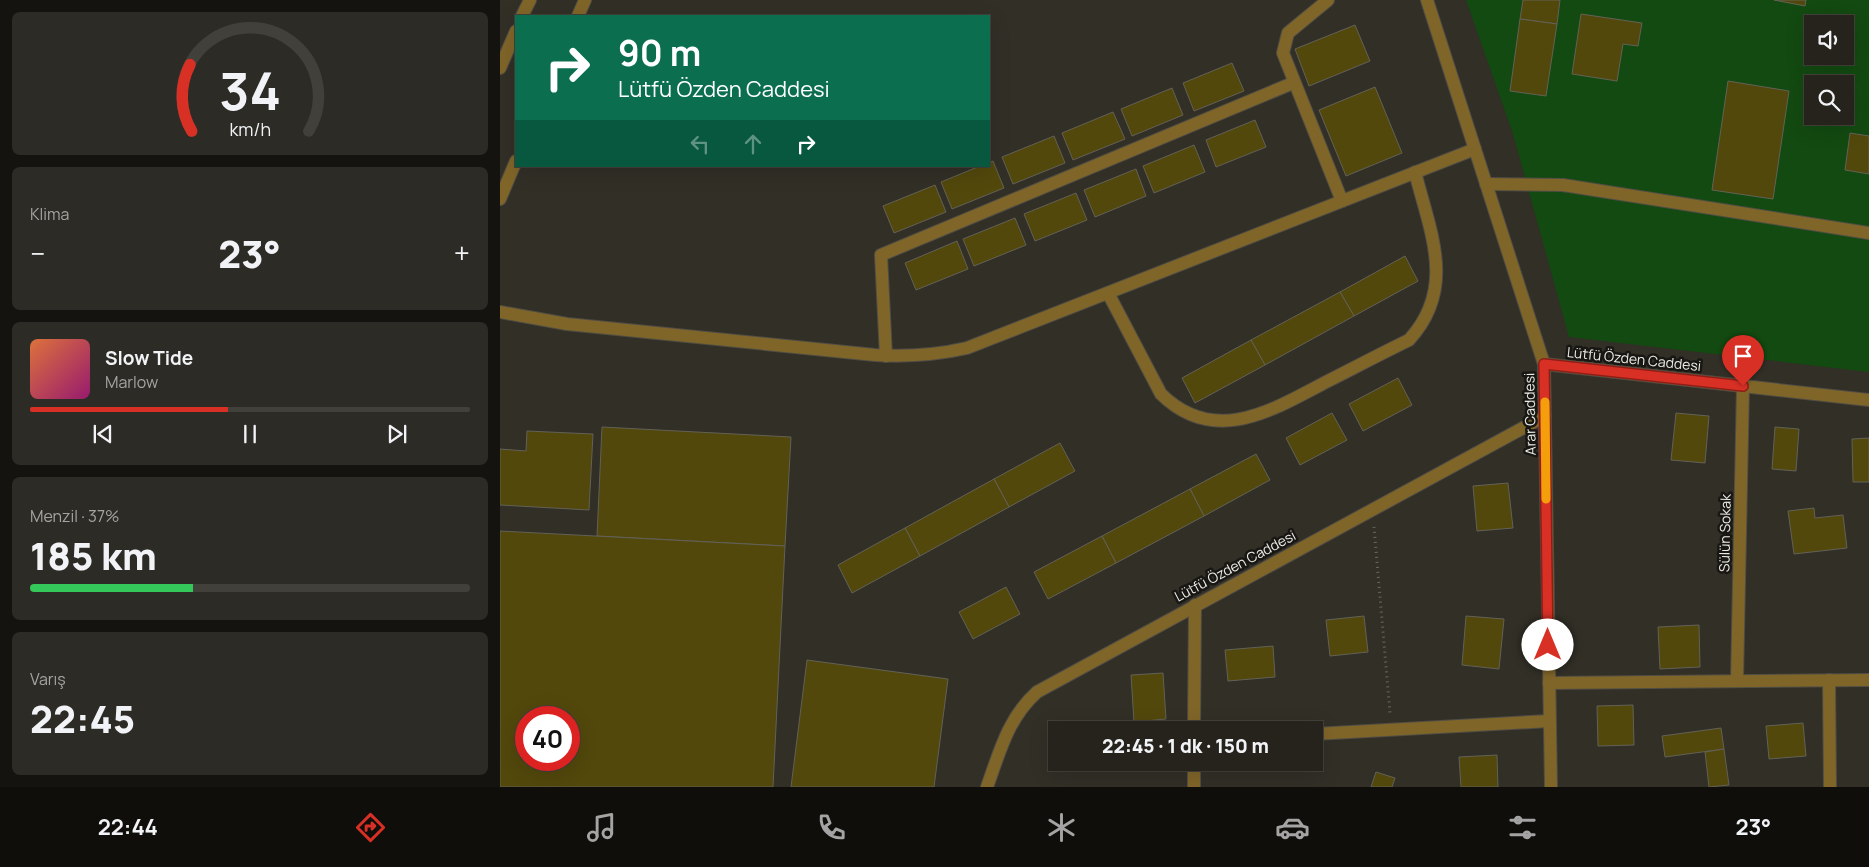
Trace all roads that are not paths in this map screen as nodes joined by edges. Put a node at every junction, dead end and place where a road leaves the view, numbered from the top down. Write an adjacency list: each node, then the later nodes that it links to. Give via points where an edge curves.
1 (530, 0): 5 (street)
2 (585, 0): 6 (street)
3 (1328, 0): 9 (street, via 1293,27 1285,40 1284,60)
4 (1427, 0): 10 (street, Arar Caddesi)
5 (522, 15)
6 (578, 15)
7 (515, 32): 8 (street)
8 (500, 68)
9 (1294, 83): 15 (street); 19 (street, via 881,255)
10 (1475, 149): 12 (street); 13 (street, Arar Caddesi)
11 (515, 163): 14 (street)
12 (1415, 172): 15 (street); 17 (street, via 1437,259 1435,292 1424,320 1408,340 1266,414 1214,421 1188,414 1169,402 1161,394)
13 (1486, 184): 16 (street, via 1563,185); 20 (street, Arar Caddesi)
14 (500, 199)
15 (1342, 201): 17 (street)
16 (1869, 233)
17 (1108, 293): 19 (street, via 967,348 926,356)
18 (500, 312): 19 (street, via 567,324)
19 (886, 356)
20 (1544, 364): 21 (street, Lütfü Özden Caddesi); 23 (street, Arar Caddesi)
21 (1743, 386): 22 (street, Lütfü Özden Caddesi); 27 (street, Sülün Sokak)
22 (1869, 400)
23 (1545, 416): 24 (street, Lütfü Özden Caddesi); 28 (street, Arar Caddesi)
24 (1195, 605): 29 (street); 33 (street, Lütfü Özden Caddesi, via 1037,692 1024,703 1010,724)
25 (1829, 680): 26 (street); 27 (street); 36 (street)
26 (1869, 680)
27 (1737, 682): 28 (street)
28 (1549, 684): 30 (street, Arar Caddesi)
29 (1194, 721)
30 (1549, 721): 31 (street); 35 (street, Arar Caddesi)
31 (1323, 733)
32 (1194, 771): 34 (street)
33 (987, 787)
34 (1194, 787)
35 (1551, 787)
36 (1830, 787)

